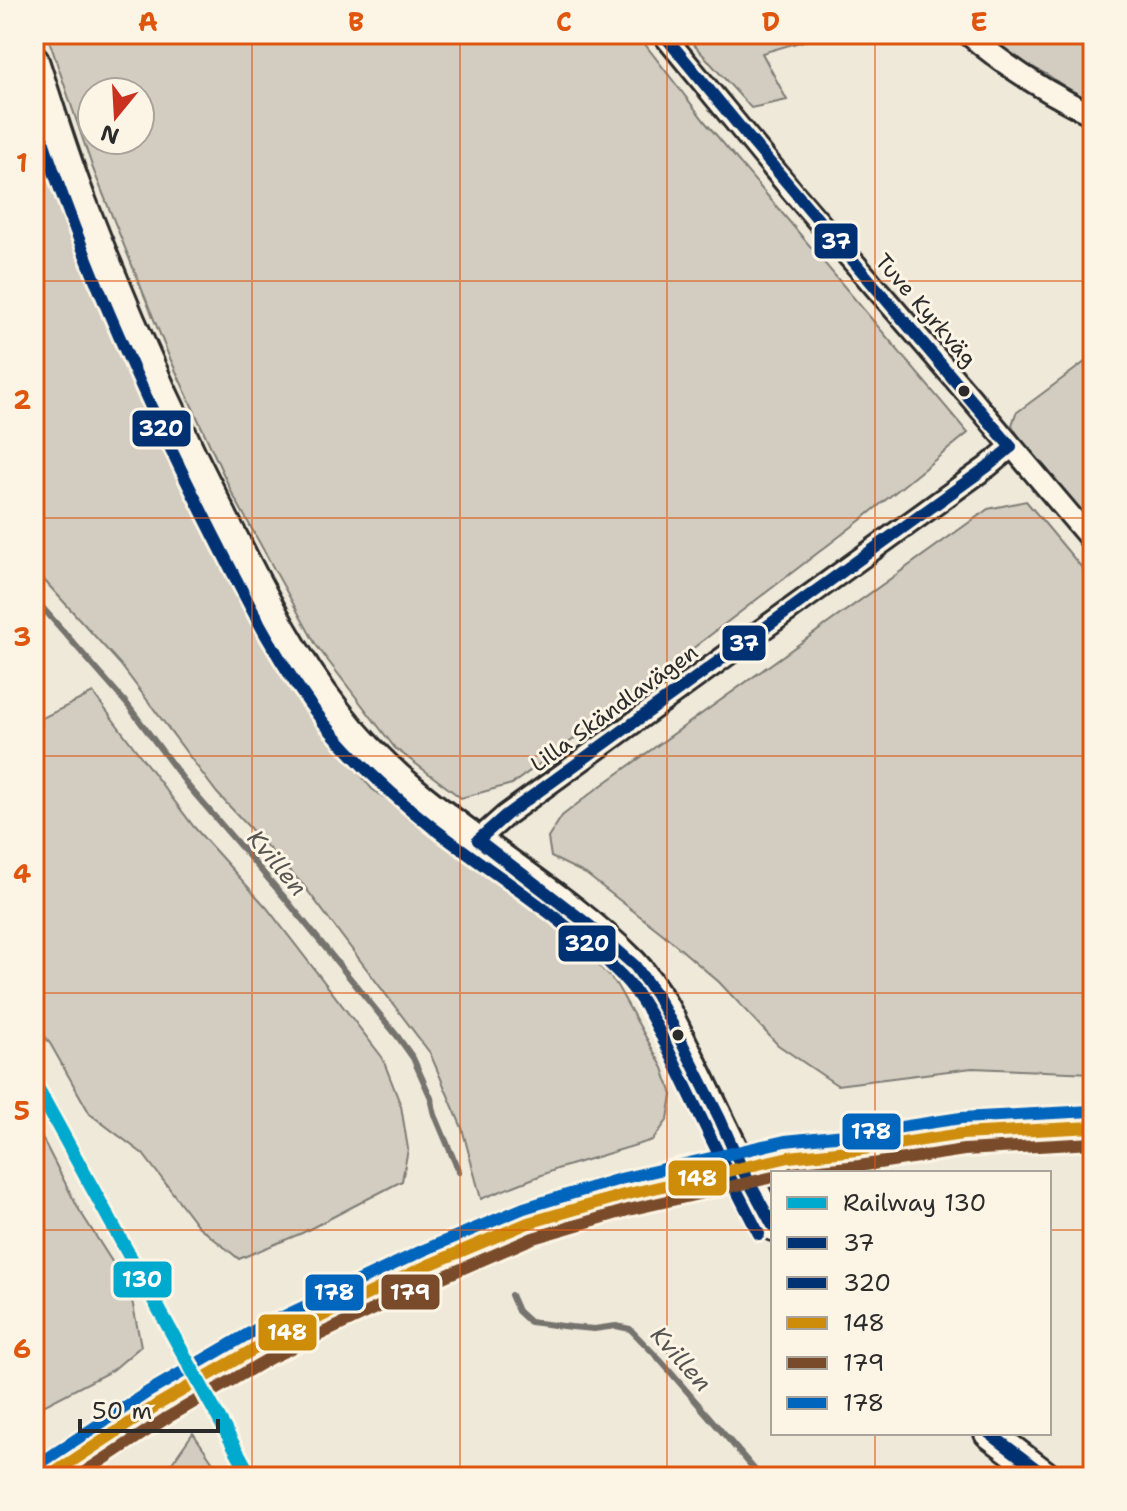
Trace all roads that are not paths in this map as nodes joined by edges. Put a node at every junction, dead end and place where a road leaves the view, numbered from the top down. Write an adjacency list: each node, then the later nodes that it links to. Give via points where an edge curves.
1 (663, 34): 5 (street, Tuve Kyrkväg)
2 (968, 34): 4 (street, via 1019,72)
3 (34, 61): 7 (main road, via 82,204 153,377 291,644 324,696 381,763)
4 (1093, 115)
5 (1011, 447): 6 (street, Tuve Kyrkväg); 7 (street, Lilla Skändlavägen)
6 (1093, 542)
7 (478, 840): 9 (main road, via 635,966 678,1035)
8 (1093, 1127): 9 (highway, via 962,1134)
9 (741, 1167): 10 (main road); 12 (highway, via 528,1223 431,1264 263,1344)
10 (771, 1222)
11 (992, 1435): 13 (main road)
12 (48, 1477)
13 (1047, 1477)

